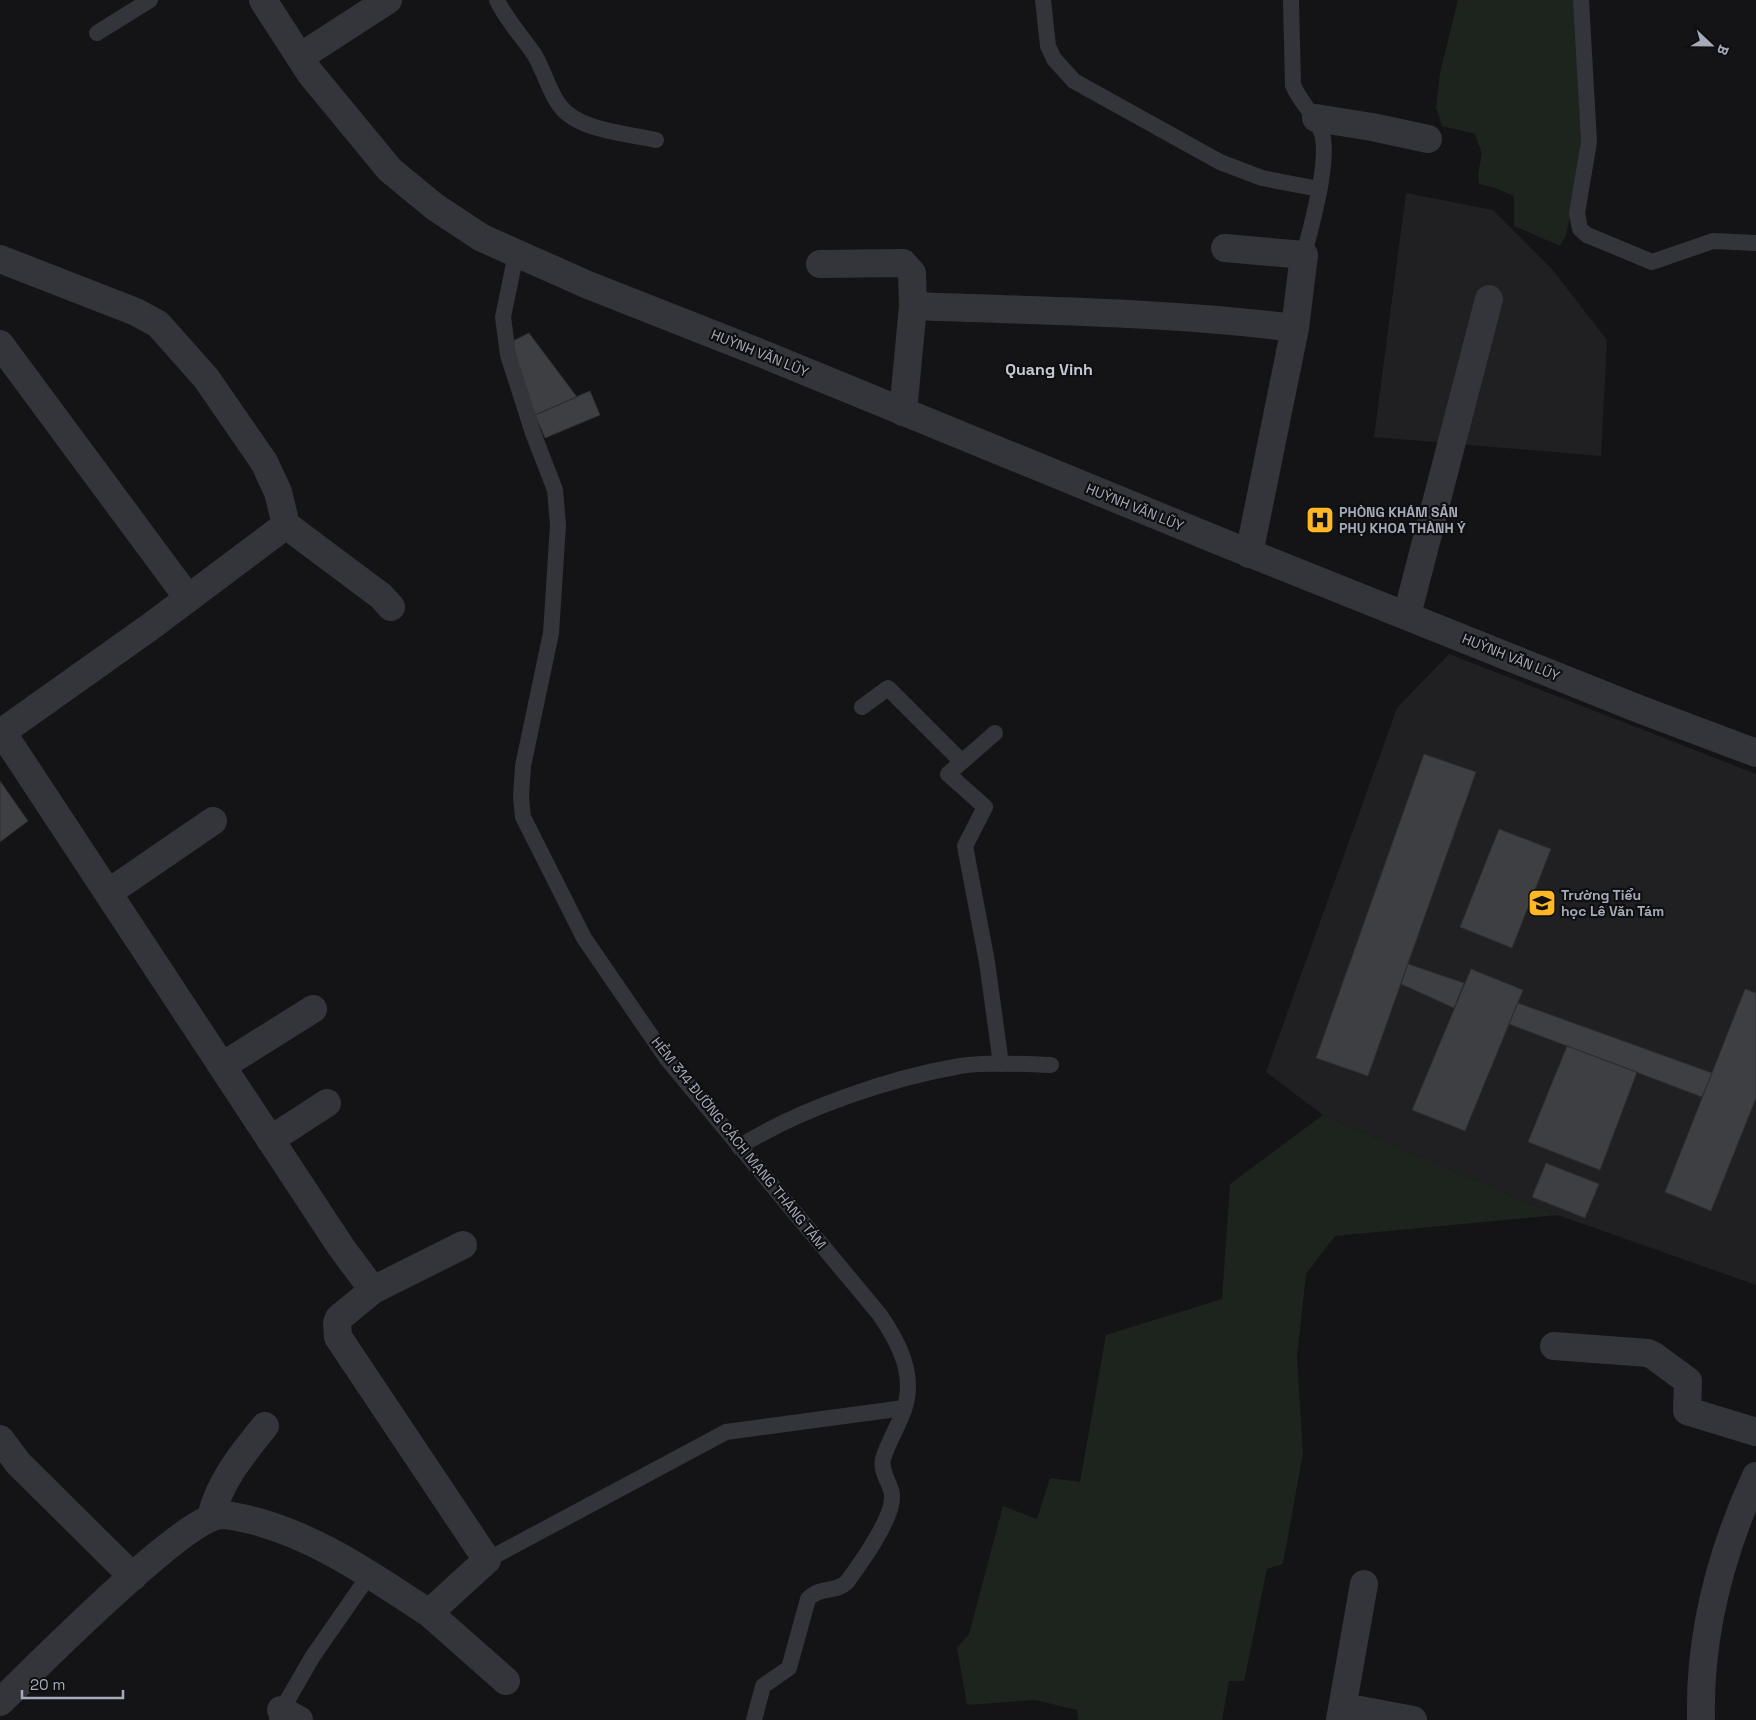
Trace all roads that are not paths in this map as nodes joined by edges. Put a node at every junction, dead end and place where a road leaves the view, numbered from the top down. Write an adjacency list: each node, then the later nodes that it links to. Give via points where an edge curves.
1 (150, 0): 8 (lane)
2 (263, 0): 9 (street, HUỲNH VĂN LŨY)
3 (388, 0): 9 (street)
4 (498, 0): 12 (lane, via 534,54 554,96 567,114 596,127)
5 (1043, 0): 13 (lane, via 1048,46 1054,59 1074,81 1220,162 1262,178)
6 (1292, 0): 10 (lane, via 1293,85)
7 (1582, 0): 14 (lane, via 1588,142 1577,213 1580,229 1587,235 1652,262 1713,241)
8 (97, 33)
9 (300, 57): 16 (street, HUỲNH VĂN LŨY, via 315,80 390,170 482,238)
10 (1316, 118): 11 (street); 13 (lane, via 1323,150)
11 (1428, 139)
12 (656, 140)
13 (1319, 189): 17 (lane)
14 (1756, 242)
15 (1225, 248): 17 (street)
16 (516, 254): 24 (street, HUỲNH VĂN LŨY); 43 (lane, HẺM 314 ĐƯỜNG CÁCH MẠNG THÁNG TÁM, via 503,317 508,355 555,490 558,525 551,633 523,766 523,817 584,938 667,1059)
17 (1304, 255): 22 (street)
18 (0, 259): 25 (street, via 136,312 158,324 206,378 264,462 278,492)
19 (820, 264): 21 (street, via 903,263 912,273)
20 (1489, 299): 29 (street)
21 (913, 306): 22 (street, via 1144,315); 24 (street)
22 (1295, 328): 26 (street)
23 (0, 344): 27 (street)
24 (903, 412): 26 (street, HUỲNH VĂN LŨY)
25 (286, 525): 27 (street); 28 (street, via 381,596)
26 (1249, 554): 29 (street, HUỲNH VĂN LŨY)
27 (188, 598): 31 (street)
28 (391, 608)
29 (1406, 615): 33 (street, HUỲNH VĂN LŨY)
30 (862, 707): 34 (lane, via 888,688)
31 (1, 732): 36 (street)
32 (995, 733): 34 (lane)
33 (1756, 753)
34 (962, 761): 38 (lane, via 948,774 985,807 965,846 987,962)
35 (214, 821): 36 (street)
36 (108, 893): 40 (street)
37 (313, 1009): 40 (street)
38 (1001, 1064): 39 (lane); 43 (lane, via 961,1066 900,1080 806,1112 771,1127)
39 (1051, 1065)
40 (222, 1066): 42 (street)
41 (327, 1103): 42 (street)
42 (270, 1140): 45 (street, via 340,1247)
43 (739, 1147): 47 (lane, HẺM 314 ĐƯỜNG CÁCH MẠNG THÁNG TÁM, via 892,1333 907,1371 909,1388)
44 (463, 1245): 45 (street)
45 (373, 1290): 53 (street, via 339,1318 338,1337)
46 (1554, 1346): 49 (street, via 1648,1353 1688,1381 1687,1411)
47 (904, 1408): 53 (lane, via 726,1432); 62 (lane, HẺM 314 ĐƯỜNG CÁCH MẠNG THÁNG TÁM, via 883,1460 892,1499 883,1526 847,1582 840,1588 816,1591 808,1599 789,1668 763,1686)
48 (265, 1426): 52 (street, via 238,1459 215,1501)
49 (1756, 1432)
50 (0, 1439): 55 (street, via 24,1470)
51 (1756, 1476): 64 (street, via 1725,1552 1709,1625 1700,1693)
52 (211, 1517): 54 (street, via 240,1517 274,1526); 55 (street, via 169,1545)
53 (488, 1560): 57 (street)
54 (370, 1574): 57 (street); 61 (lane, via 313,1656)
55 (133, 1577): 59 (street)
56 (1364, 1584): 60 (street)
57 (429, 1613): 58 (street)
58 (506, 1680)
59 (0, 1702)
60 (1342, 1714): 63 (street)
61 (286, 1717)
62 (754, 1720)
63 (1413, 1720)
64 (1701, 1720)

